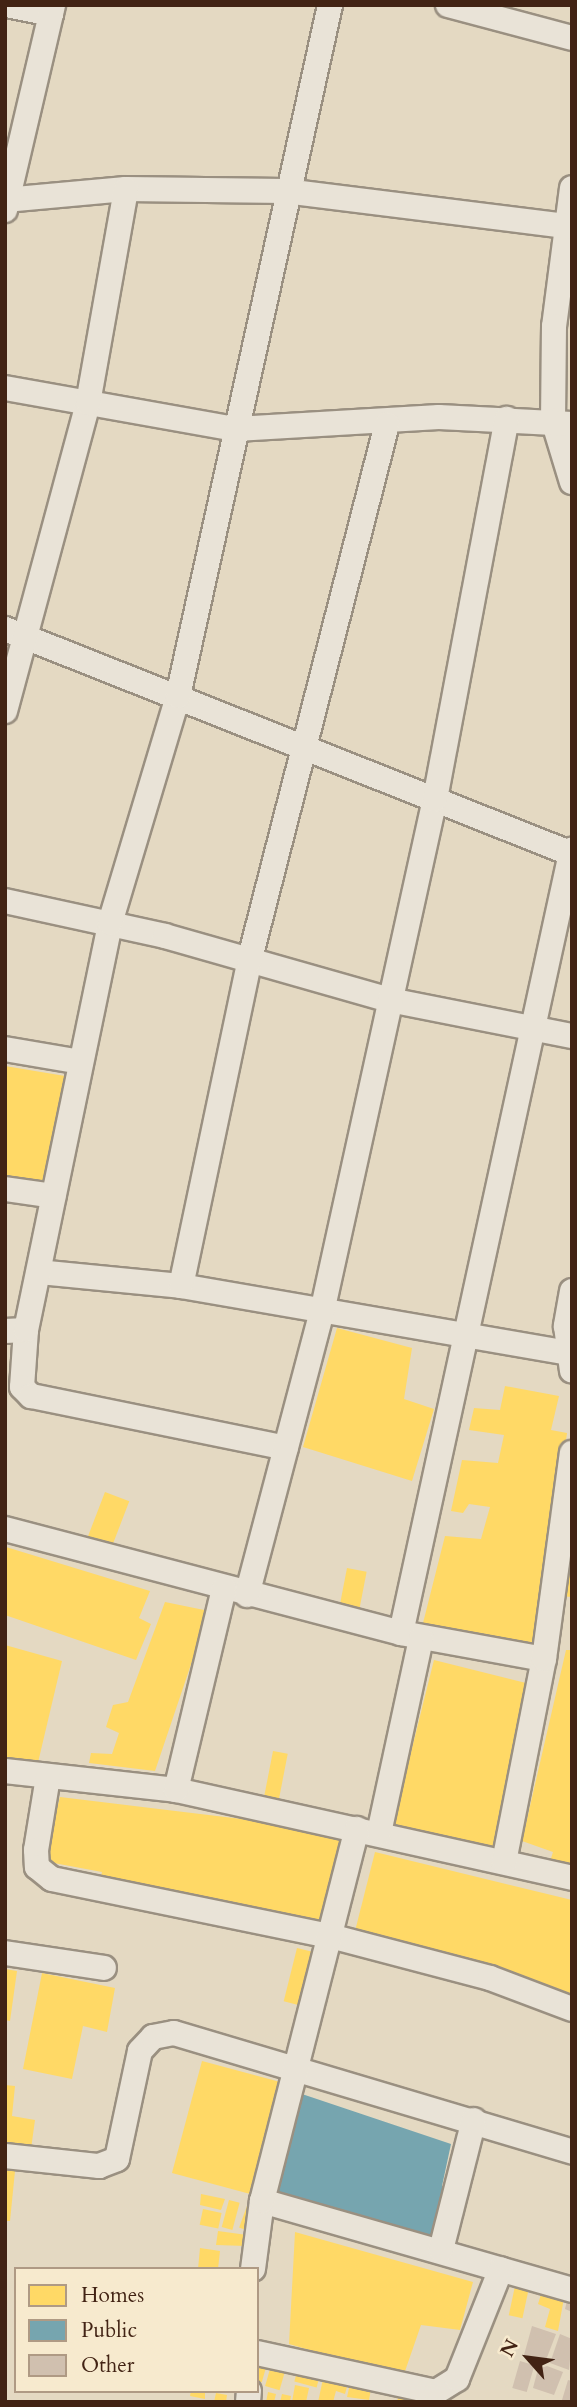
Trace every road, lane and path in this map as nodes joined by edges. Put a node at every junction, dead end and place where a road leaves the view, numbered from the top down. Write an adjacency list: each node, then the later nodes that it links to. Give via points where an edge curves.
1 (7, 5): 4 (street)
2 (330, 5): 8 (street)
3 (448, 5): 5 (street)
4 (52, 10): 9 (street)
5 (572, 38)
6 (572, 188): 10 (street)
7 (126, 189): 8 (street); 9 (street); 12 (street)
8 (285, 191): 10 (street); 16 (street)
9 (6, 203)
10 (569, 226): 14 (street, via 554,326)
11 (5, 388): 12 (street)
12 (88, 403): 16 (street); 18 (street)
13 (507, 419): 14 (street); 15 (street); 22 (street)
14 (562, 422): 17 (street)
15 (387, 424): 16 (street); 21 (street)
16 (236, 429): 19 (street)
17 (572, 482)
18 (15, 632): 19 (street); 20 (street)
19 (178, 696): 21 (street); 25 (street)
20 (5, 710)
21 (308, 748): 22 (street); 26 (street)
22 (435, 799): 23 (street); 27 (street)
23 (571, 852): 28 (street)
24 (5, 901): 25 (street)
25 (110, 923): 26 (street); 31 (street)
26 (249, 962): 27 (street); 35 (street)
27 (390, 1000): 28 (street); 37 (street)
28 (533, 1029): 29 (street); 39 (street)
29 (572, 1036)
30 (5, 1049): 31 (street)
31 (81, 1062): 33 (street)
32 (5, 1189): 33 (street)
33 (54, 1196): 34 (street)
34 (39, 1272): 35 (street); 38 (street)
35 (181, 1286): 37 (street)
36 (572, 1291): 40 (street)
37 (322, 1312): 39 (street); 41 (street)
38 (16, 1331): 41 (street, via 22,1387 31,1396)
39 (463, 1336): 40 (street); 46 (street)
40 (570, 1362)
41 (286, 1448): 44 (street)
42 (572, 1453): 45 (street)
43 (5, 1529): 44 (street)
44 (235, 1592): 46 (street); 50 (street)
45 (562, 1602): 47 (street)
46 (411, 1635): 47 (street); 51 (street)
47 (544, 1659): 52 (street)
48 (5, 1771): 49 (street)
49 (48, 1776): 50 (street); 54 (street, via 37,1850 44,1874)
50 (176, 1790): 51 (street)
51 (368, 1831): 52 (street); 54 (street)
52 (504, 1862): 53 (street)
53 (572, 1878)
54 (334, 1937): 57 (street, via 490,1978); 58 (street)
55 (5, 1953): 56 (street)
56 (104, 1968)
57 (572, 2009)
58 (296, 2066): 59 (street); 61 (street, via 174,2034 153,2037 140,2051 117,2160 99,2166); 62 (street)
59 (474, 2120): 60 (street); 63 (street)
60 (572, 2152)
61 (5, 2156)
62 (262, 2201): 63 (street); 64 (street)
63 (442, 2250): 65 (street)
64 (253, 2267)
65 (501, 2269): 66 (street); 68 (street, via 449,2388)
66 (572, 2290)
67 (259, 2354): 68 (street)
68 (380, 2392)

